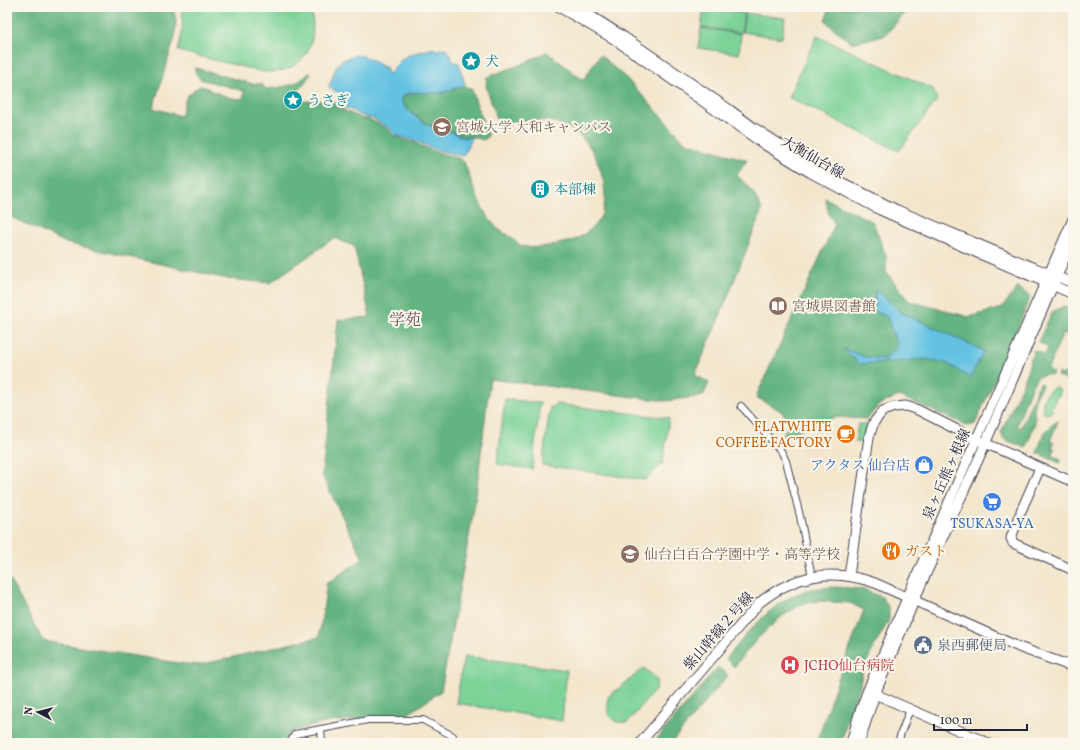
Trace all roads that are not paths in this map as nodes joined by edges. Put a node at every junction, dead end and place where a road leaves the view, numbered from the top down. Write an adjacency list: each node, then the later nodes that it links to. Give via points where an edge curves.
1 (559, 7): 3 (main road, 大衡仙台線, via 614,39)
2 (575, 7): 3 (main road, 大衡仙台線, via 624,37)
3 (768, 142): 6 (main road, 大衡仙台線, via 811,174 880,210 975,252)
4 (1073, 219): 6 (main road, 泉ヶ丘熊ヶ根線)
5 (1073, 239): 6 (main road, 泉ヶ丘熊ヶ根線)
6 (1051, 279): 7 (main road, 大衡仙台線); 8 (main road, 大衡仙台線); 10 (main road, 泉ヶ丘熊ヶ根線)
7 (1073, 283)
8 (1073, 294)
9 (741, 406): 15 (street, via 781,451 786,461)
10 (981, 441): 11 (main road); 14 (main road, via 906,406 883,411 874,422 869,437); 16 (main road, 泉ヶ丘熊ヶ根線)
11 (1040, 468): 12 (main road); 13 (main road, via 1011,538 1013,543)
12 (1073, 482)
13 (1073, 570)
14 (849, 576): 15 (main road, 紫山幹線２号線); 16 (main road, 紫山幹線２号線, via 875,583)
15 (812, 577): 24 (main road, 紫山幹線２号線, via 786,585 759,603)
16 (911, 599): 17 (main road, 紫山幹線２号線); 18 (main road, 泉ヶ丘熊ヶ根線); 25 (main road, 泉ヶ丘熊ヶ根線, via 867,692)
17 (1073, 667)
18 (875, 694): 19 (main road); 26 (main road, 泉ヶ丘熊ヶ根線)
19 (910, 709): 27 (street); 28 (main road)
20 (321, 729): 21 (street, via 294,734); 22 (street); 23 (street, via 368,720 423,720 453,736)
21 (290, 743)
22 (322, 743)
23 (452, 743)
24 (640, 743)
25 (851, 743)
26 (859, 743)
27 (898, 743)
28 (988, 743)

